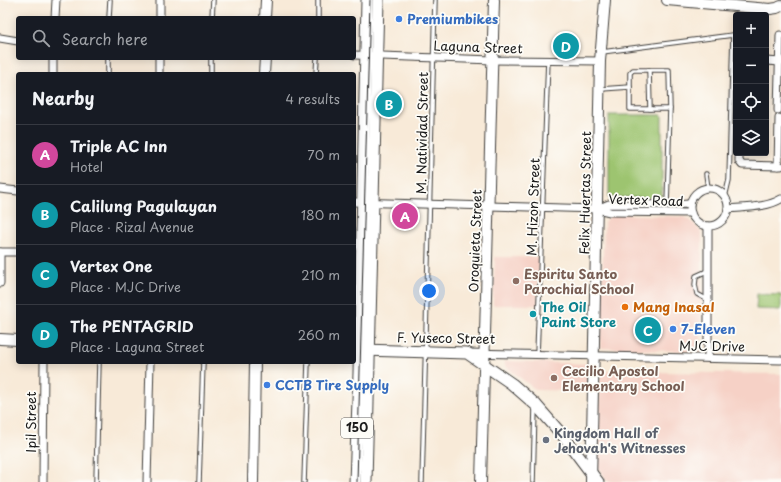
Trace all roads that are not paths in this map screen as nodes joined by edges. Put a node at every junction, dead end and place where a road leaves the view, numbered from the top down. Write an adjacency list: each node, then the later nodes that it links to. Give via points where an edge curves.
1 (56, 0): 14 (street)
2 (110, 0): 15 (lane)
3 (160, 0): 16 (street)
4 (212, 0): 17 (lane)
5 (266, 0): 18 (street)
6 (318, 0): 19 (lane)
7 (367, 0): 24 (main road, 150)
8 (378, 0): 24 (main road, 150)
9 (435, 0): 26 (lane, M. Natividad Street)
10 (494, 0): 33 (street, Oroquieta Street)
11 (605, 0): 25 (street, Felix Huertas Street)
12 (666, 0): 13 (street, via 770,9)
13 (781, 6)
14 (55, 16)
15 (109, 16)
16 (160, 16)
17 (212, 16)
18 (265, 16)
19 (318, 16)
20 (780, 35): 36 (street)
21 (0, 38): 22 (street)
22 (16, 41)
23 (356, 55): 24 (street, Laguna Street)
24 (371, 55): 26 (street, Laguna Street); 58 (main road, 150)
25 (601, 56): 34 (street, Laguna Street); 45 (street, Felix Huertas Street); 56 (lane, via 662,43 733,35 730,180)
26 (434, 58): 33 (street, Laguna Street); 59 (lane, M. Natividad Street)
27 (53, 60): 38 (street)
28 (108, 60): 39 (lane)
29 (159, 60): 40 (street)
30 (212, 60): 41 (lane)
31 (265, 60): 42 (street)
32 (317, 60): 43 (lane)
33 (493, 60): 34 (street, Laguna Street); 62 (street, Oroquieta Street)
34 (548, 60): 63 (lane, M. Hizon Street)
35 (769, 61): 36 (street)
36 (780, 62): 48 (street)
37 (649, 70): 44 (lane, via 631,71); 46 (lane); 47 (lane, via 670,72)
38 (53, 72)
39 (108, 72)
40 (159, 72)
41 (211, 72)
42 (264, 72)
43 (316, 72)
44 (630, 88): 45 (lane); 46 (lane, via 630,109)
45 (600, 89): 64 (street, Felix Huertas Street)
46 (650, 109): 47 (lane)
47 (670, 109): 61 (lane)
48 (778, 110)
49 (779, 118): 51 (street)
50 (739, 156): 51 (street, via 742,165)
51 (780, 166)
52 (706, 174): 54 (lane)
53 (0, 188): 55 (street)
54 (708, 188): 56 (street, via 718,190); 60 (street, via 696,193)
55 (16, 191)
56 (725, 197): 65 (street)
57 (781, 199): 65 (street, via 759,206)
58 (363, 202): 59 (street); 75 (main road, 150)
59 (430, 204): 62 (street); 76 (lane, M. Natividad Street)
60 (690, 204): 61 (street, Vertex Road); 66 (street)
61 (667, 205): 64 (street, Vertex Road, via 609,204)
62 (489, 206): 63 (street); 79 (street, Oroquieta Street)
63 (543, 207): 64 (street); 77 (lane, M. Hizon Street)
64 (597, 209): 66 (street, Vertex Road, via 610,212); 78 (street, Felix Huertas Street)
65 (728, 209): 67 (street, via 720,224)
66 (691, 213): 67 (street, via 698,223)
67 (708, 226): 70 (street)
68 (0, 252): 69 (street); 71 (street)
69 (16, 252)
70 (708, 270): 72 (street); 72 (lane, via 696,276 695,285 697,294)
71 (0, 283)
72 (708, 300): 80 (street)
73 (0, 339): 74 (street)
74 (16, 340)
75 (361, 350): 76 (main road, F. Yuseco Street); 96 (main road, 150); 97 (main road, 150)
76 (426, 351): 79 (main road, F. Yuseco Street, via 467,353); 98 (lane, M. Natividad Street)
77 (537, 355): 78 (street, F. Yuseco Street); 79 (street, F. Yuseco Street)
78 (594, 356): 80 (street, MJC Drive); 89 (street, Felix Huertas Street)
79 (485, 358): 88 (main road); 99 (street, Oroquieta Street)
80 (708, 358): 81 (street, MJC Drive)
81 (781, 360)
82 (44, 364): 90 (street, Ipil Street)
83 (99, 364): 91 (lane)
84 (150, 364): 92 (street)
85 (203, 364): 93 (lane)
86 (255, 364): 94 (street)
87 (308, 364): 95 (lane)
88 (536, 405): 89 (main road, via 564,437); 100 (lane)
89 (593, 479)
90 (43, 482)
91 (96, 482)
92 (147, 482)
93 (199, 482)
94 (253, 482)
95 (304, 482)
96 (355, 482)
97 (366, 482)
98 (422, 482)
99 (481, 482)
100 (533, 482)

